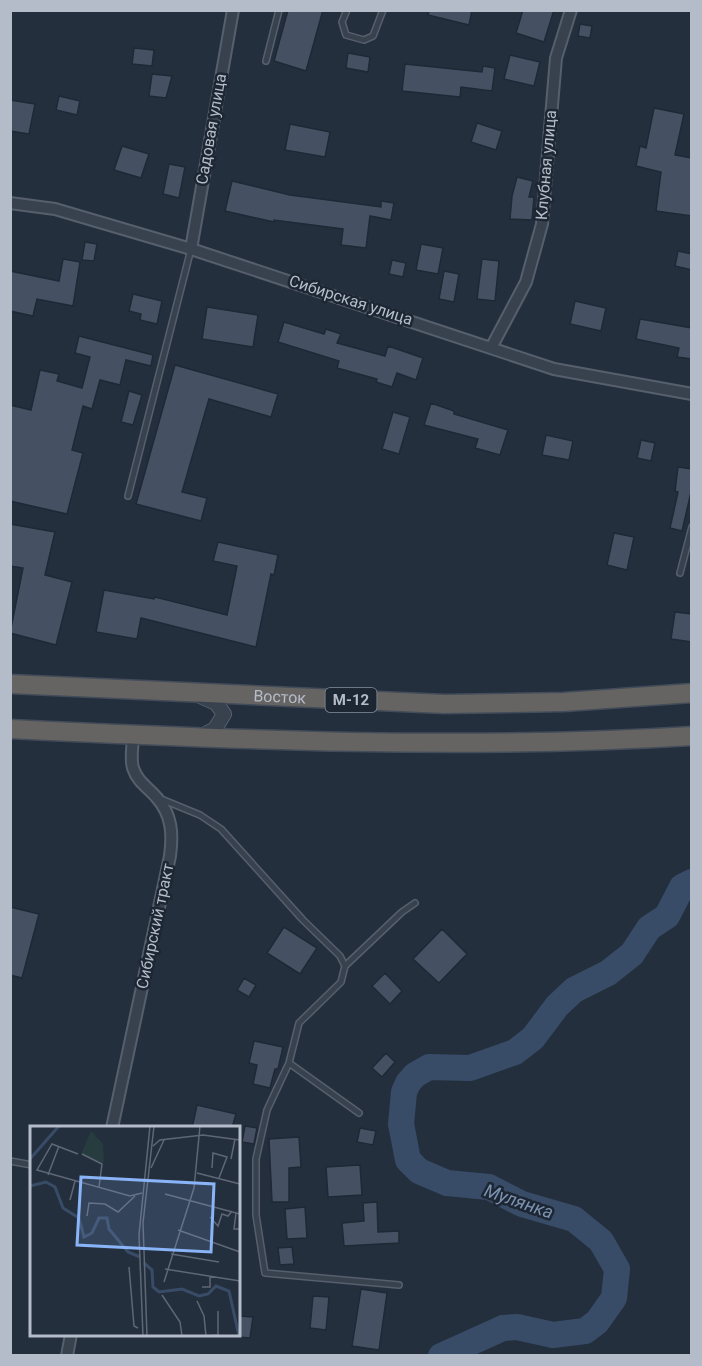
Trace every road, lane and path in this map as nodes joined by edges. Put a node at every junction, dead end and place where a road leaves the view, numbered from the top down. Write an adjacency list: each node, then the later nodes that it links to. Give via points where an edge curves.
1 (233, 10): 8 (street, Садовая улица)
2 (279, 10): 6 (lane)
3 (347, 10): 4 (lane, via 342,22 346,34 364,40 373,36)
4 (383, 10)
5 (571, 10): 9 (street, Клубная улица, via 556,58 542,224 526,282)
6 (266, 60)
7 (10, 203): 8 (street, Сибирская улица, via 55,209)
8 (191, 249): 9 (street, Сибирская улица); 11 (lane)
9 (491, 348): 10 (street, Сибирская улица, via 554,369)
10 (692, 394)
11 (128, 496)
12 (692, 527): 13 (lane)
13 (680, 573)
14 (10, 684): 16 (highway, Восток / М-12)
15 (692, 693): 16 (highway, Восток / М-12, via 564,702 444,704)
16 (195, 694): 20 (street, via 216,703 224,714 215,729)
17 (10, 729): 18 (highway)
18 (133, 735): 20 (highway); 21 (street, Сибирский тракт, via 133,767 139,781)
19 (692, 736): 20 (highway, via 510,744)
20 (200, 737)
21 (156, 797): 23 (lane, via 201,815 221,829 340,956); 26 (street, Сибирский тракт, via 167,813 172,844)
22 (415, 903): 23 (lane)
23 (345, 966): 24 (lane, via 341,982 299,1023)
24 (289, 1063): 25 (lane); 29 (lane, via 267,1110 256,1159 256,1215 265,1274)
25 (359, 1113)
26 (112, 1126)
27 (10, 1161): 28 (lane)
28 (30, 1165)
29 (399, 1285)
30 (71, 1336): 31 (street)
31 (67, 1356)

